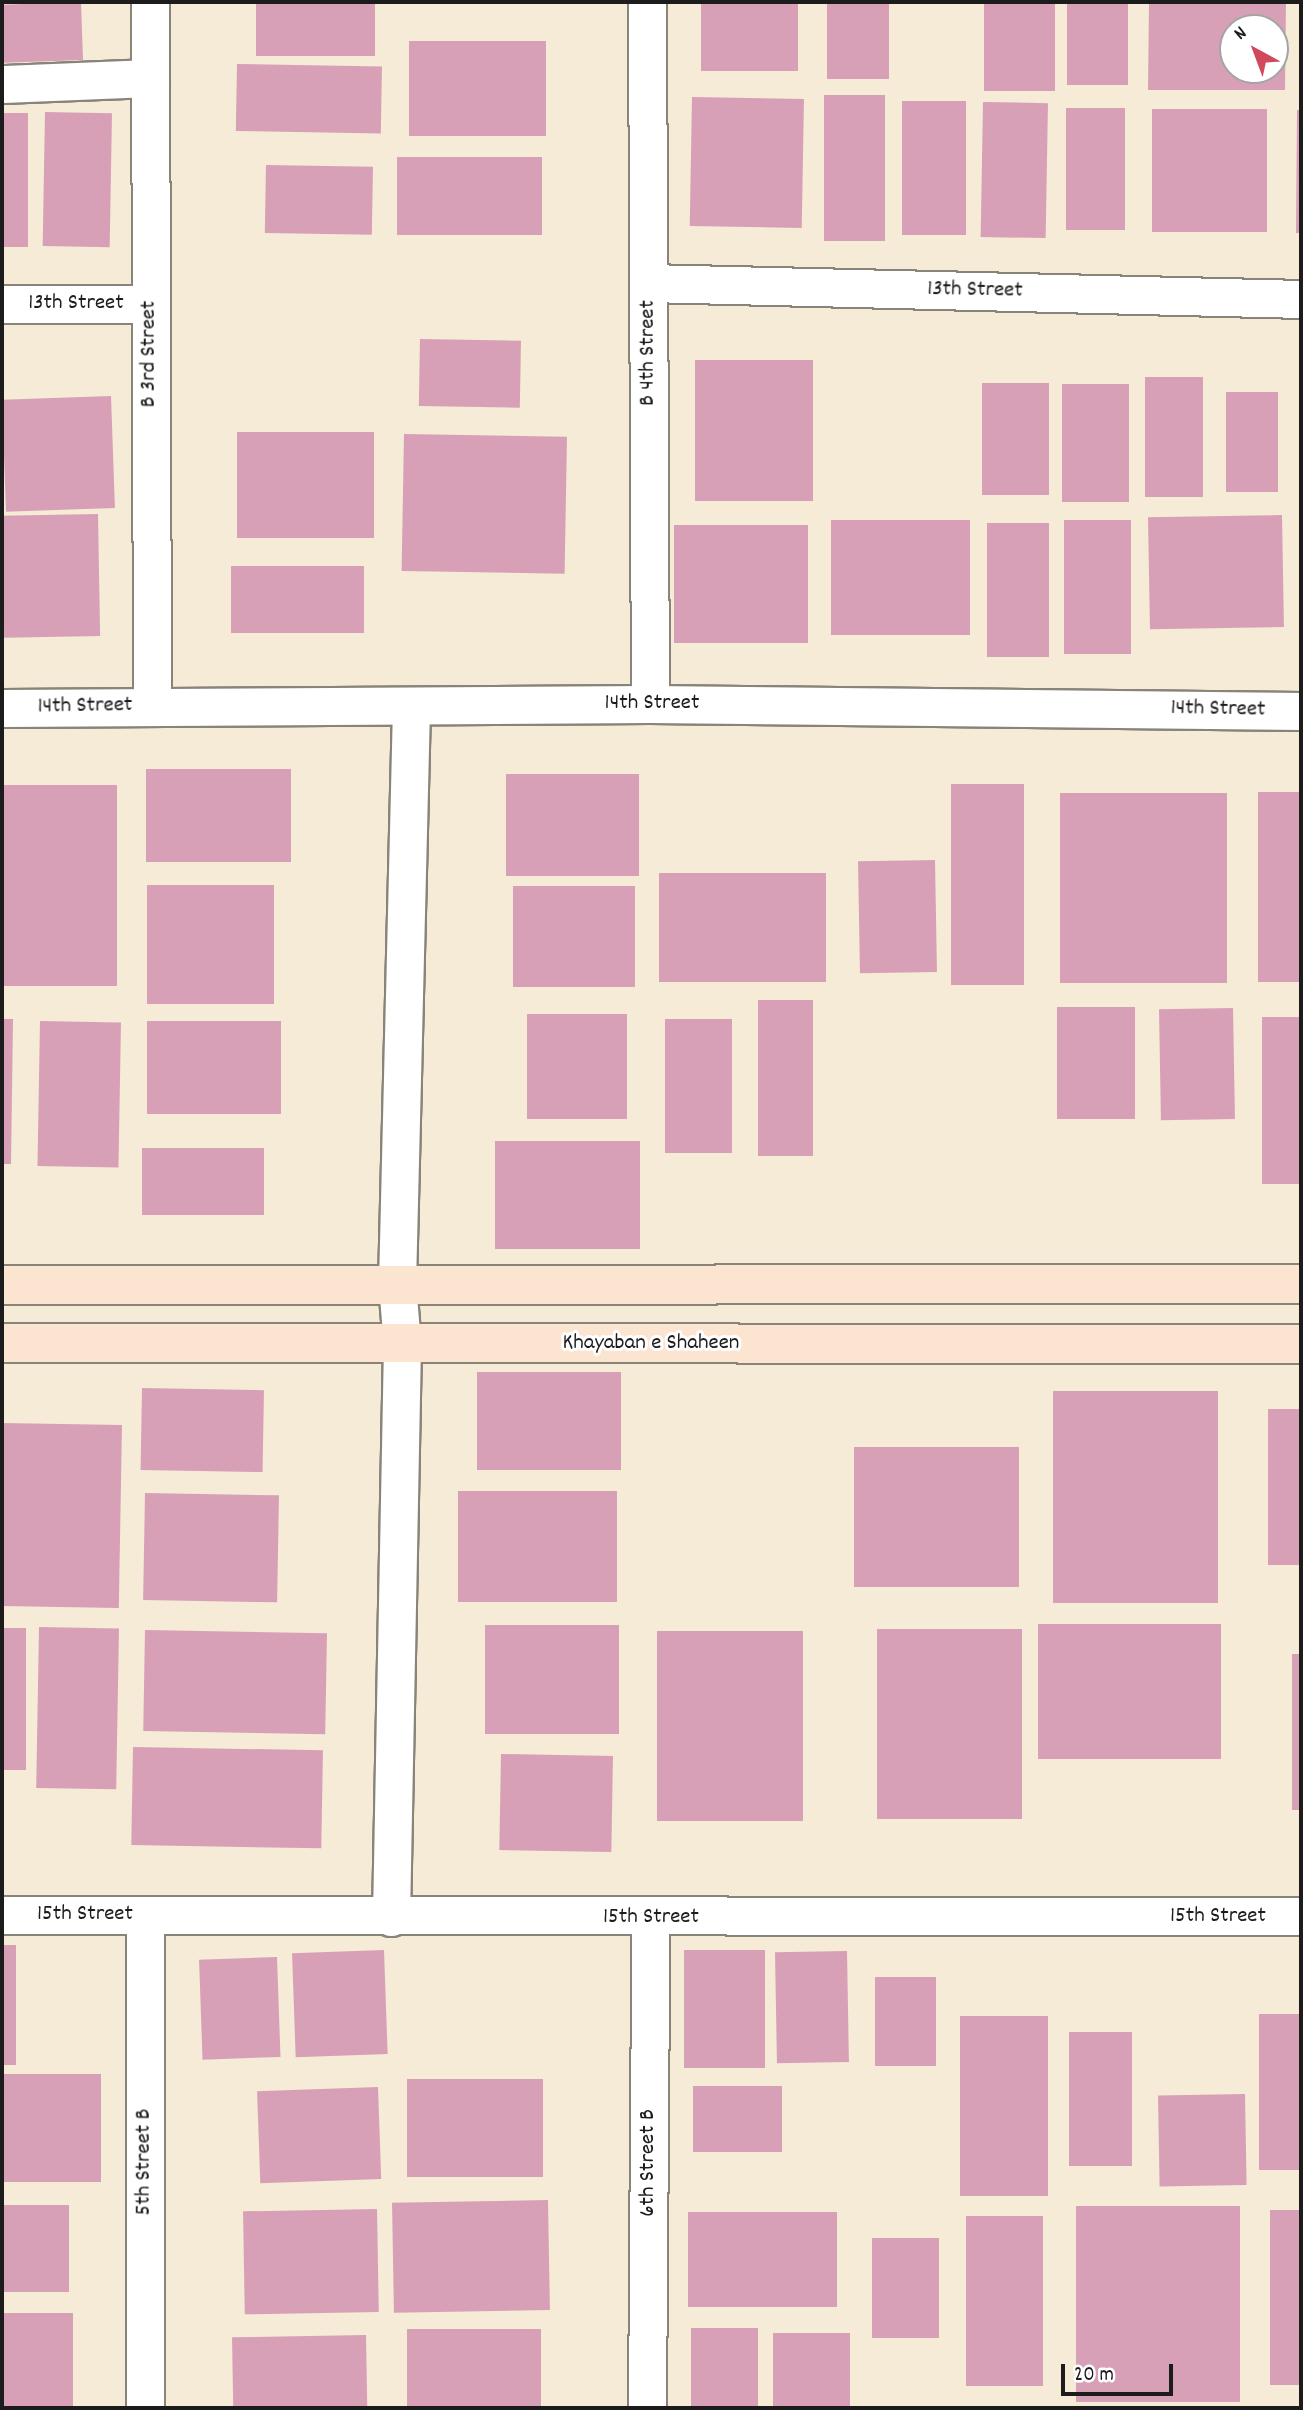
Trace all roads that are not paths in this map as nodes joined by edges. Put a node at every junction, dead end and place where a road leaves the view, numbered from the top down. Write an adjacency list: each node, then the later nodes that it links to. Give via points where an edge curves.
1 (150, 2): 3 (street, B 3rd Street)
2 (647, 2): 5 (street, B 4th Street)
3 (150, 78): 4 (street); 8 (street, B 3rd Street)
4 (2, 84)
5 (648, 283): 6 (street, 13th Street); 9 (street, B 4th Street)
6 (1301, 299)
7 (2, 304): 8 (street, 13th Street)
8 (149, 304): 11 (street, B 3rd Street)
9 (650, 704): 10 (street, 14th Street); 13 (street, 14th Street)
10 (411, 706): 11 (street, 14th Street); 14 (street)
11 (152, 707): 12 (street, 14th Street)
12 (2, 708)
13 (1301, 711)
14 (397, 1284): 15 (main road); 16 (main road); 18 (street)
15 (1301, 1284)
16 (2, 1285)
17 (2, 1343): 18 (main road, Khayaban e Shaheen)
18 (402, 1344): 19 (main road, Khayaban e Shaheen); 23 (street)
19 (1301, 1344)
20 (2, 1915): 21 (street, 15th Street)
21 (145, 1915): 23 (street, 15th Street); 25 (street, 5th Street B)
22 (1301, 1916): 24 (street, 15th Street)
23 (391, 1917): 24 (street, 15th Street)
24 (650, 1918): 26 (street, 6th Street B)
25 (145, 2408)
26 (647, 2408)

